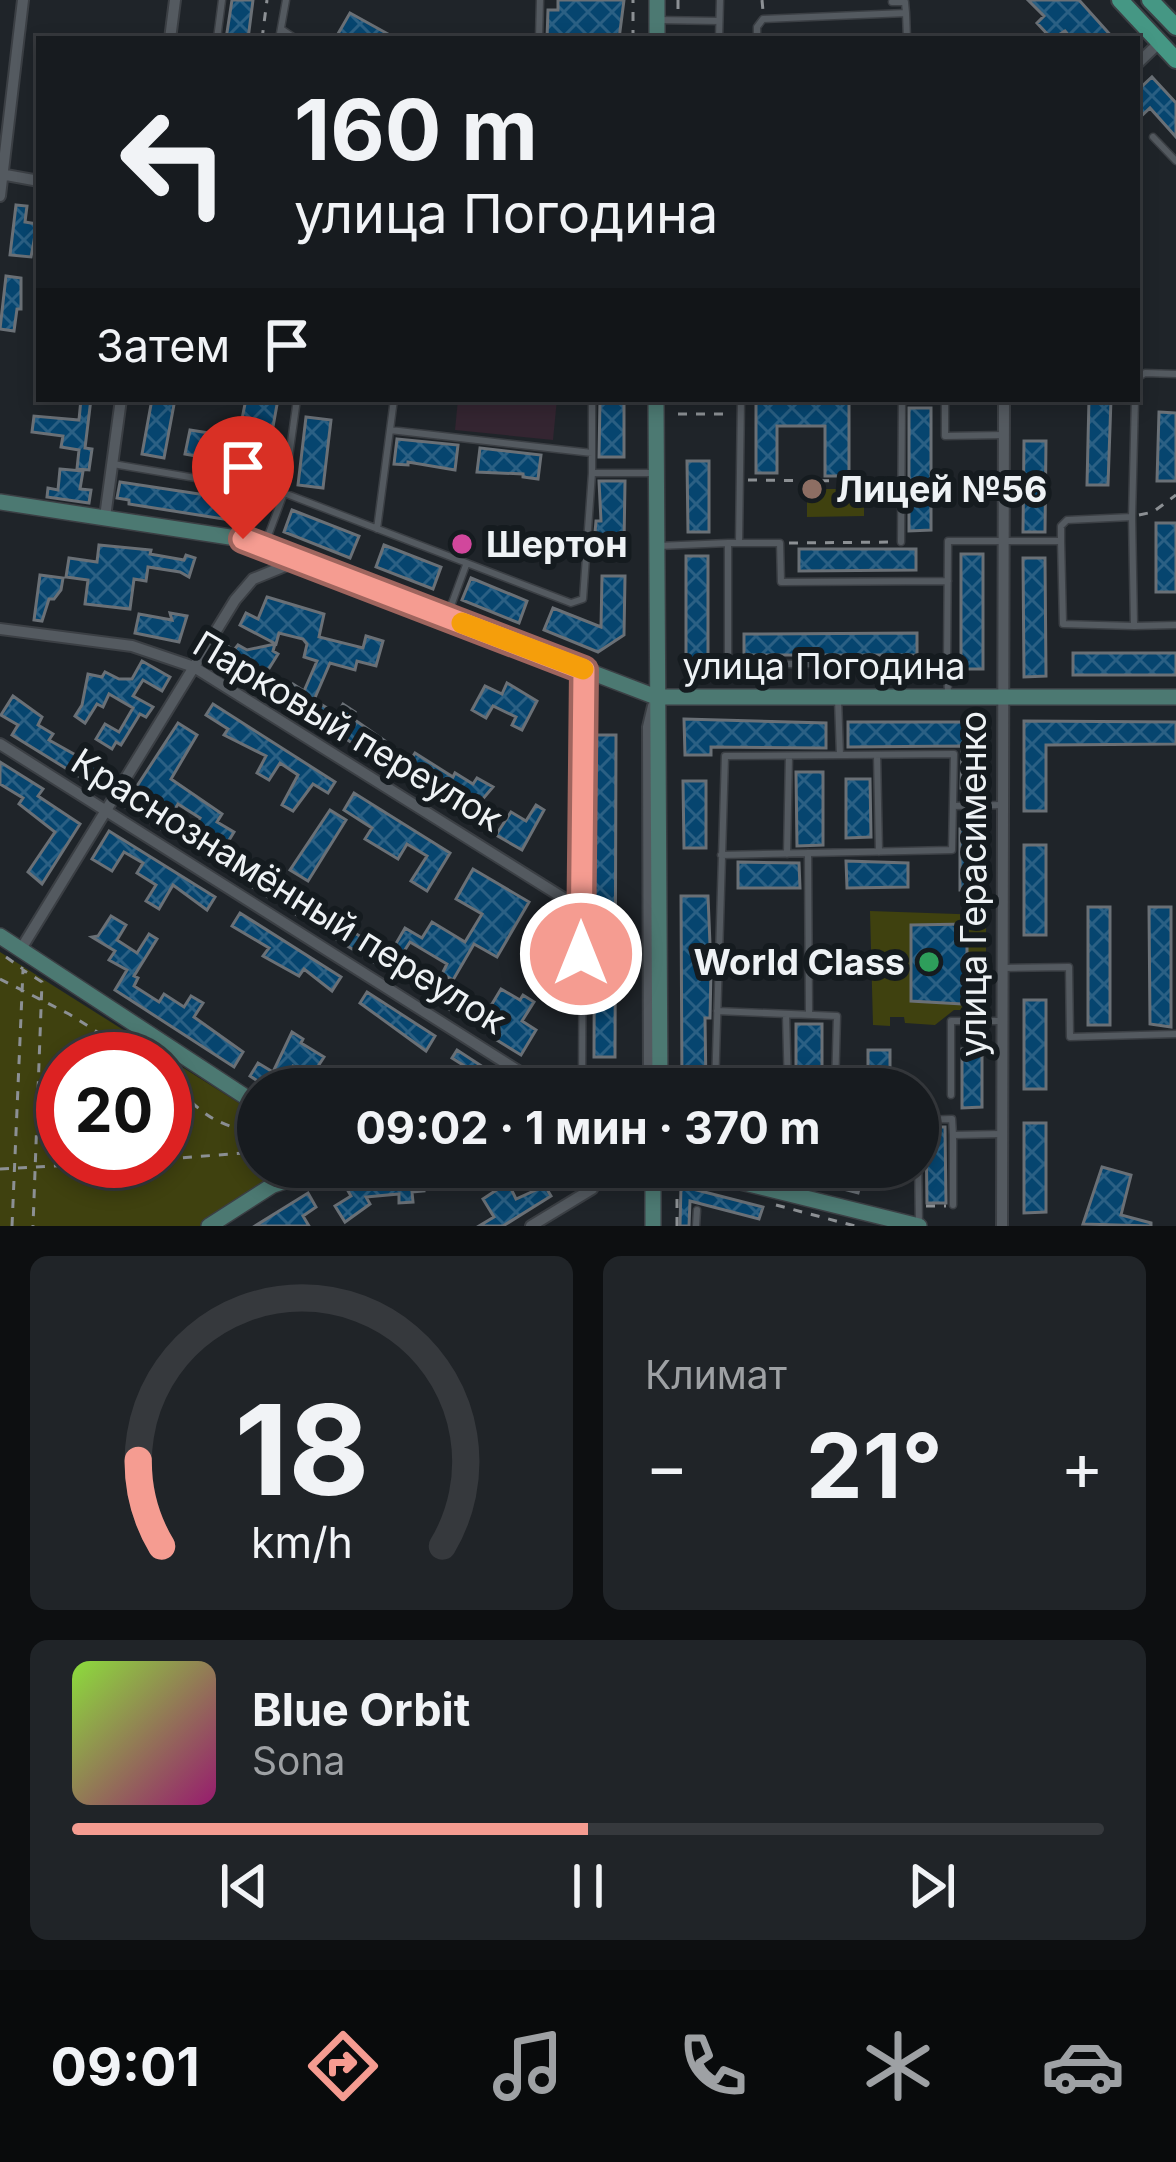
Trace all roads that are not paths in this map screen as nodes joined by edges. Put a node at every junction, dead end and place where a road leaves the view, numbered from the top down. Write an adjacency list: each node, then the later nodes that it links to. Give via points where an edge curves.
1 (23, 0): 30 (street)
2 (175, 0): 16 (street)
3 (222, 0): 17 (lane)
4 (286, 0): 15 (lane)
5 (540, 0): 20 (lane)
6 (657, 0): 12 (street)
7 (720, 0): 13 (lane)
8 (1120, 0): 25 (main road)
9 (1150, 0): 14 (main road)
10 (892, 2): 11 (lane, via 904,2)
11 (906, 13): 23 (lane, via 763,19); 24 (lane)
12 (657, 20): 13 (lane); 21 (street)
13 (719, 21): 22 (lane)
14 (1176, 27)
15 (281, 29): 18 (lane); 19 (lane)
16 (170, 36)
17 (217, 36)
18 (280, 36)
19 (292, 36)
20 (539, 36)
21 (657, 36)
22 (719, 36)
23 (757, 36)
24 (907, 36)
25 (1160, 42): 26 (main road); 27 (street)
26 (1176, 60)
27 (1140, 61)
28 (1153, 137): 29 (lane)
29 (1176, 160)
30 (2, 174): 31 (street); 32 (street)
31 (36, 180)
32 (0, 196)
33 (1176, 374): 34 (lane)
34 (1140, 376)
35 (122, 402): 48 (street)
36 (297, 402): 51 (lane)
37 (394, 402): 45 (lane)
38 (592, 402): 47 (lane)
39 (656, 402): 50 (street)
40 (741, 402): 60 (lane)
41 (902, 402): 57 (lane)
42 (945, 402): 46 (lane, via 945,436)
43 (1004, 402): 46 (street, улица Герасименко)
44 (1135, 402): 53 (lane)
45 (390, 430): 47 (lane); 55 (lane)
46 (1004, 435): 58 (street, улица Герасименко)
47 (592, 453): 49 (lane)
48 (112, 464): 51 (lane); 54 (street)
49 (592, 473): 50 (lane); 64 (lane, via 583,599 571,603)
50 (656, 473): 61 (street)
51 (284, 493): 55 (lane); 62 (lane)
52 (0, 502): 54 (street, улица Погодина)
53 (1132, 517): 56 (lane, via 1066,520); 69 (lane)
54 (105, 518): 62 (street, улица Погодина)
55 (377, 529): 64 (lane)
56 (1061, 541): 58 (lane); 69 (lane, via 1063,625)
57 (901, 542)
58 (1004, 542): 66 (lane, via 949,541); 74 (street, улица Герасименко)
59 (728, 543): 60 (lane); 61 (lane); 71 (lane, via 729,660)
60 (739, 543): 66 (lane, via 780,542 781,582)
61 (656, 546): 77 (street)
62 (264, 548): 63 (street, улица Погодина); 65 (street)
63 (297, 561): 65 (street); 67 (street, улица Погодина)
64 (466, 564): 67 (lane)
65 (264, 574): 72 (street, via 235,600)
66 (948, 581): 71 (lane)
67 (446, 617): 73 (street, улица Погодина)
68 (1176, 625): 69 (lane)
69 (1134, 626)
70 (0, 628): 72 (street, Парковый переулок, via 132,646)
71 (947, 664): 75 (lane)
72 (194, 667): 85 (street); 90 (street, Парковый переулок)
73 (584, 670): 77 (street, улица Погодина); 90 (lane)
74 (1003, 694): 75 (street, улица Погодина); 78 (street, улица Погодина); 84 (street, улица Герасименко)
75 (948, 695): 76 (street, улица Погодина)
76 (838, 696): 77 (street, улица Погодина); 82 (lane)
77 (656, 697): 101 (street, via 648,727); 102 (street)
78 (1176, 697)
79 (0, 744): 85 (street, Краснознамённый переулок)
80 (877, 754): 82 (lane); 83 (lane, via 954,754); 86 (lane)
81 (789, 755): 82 (lane); 87 (lane); 89 (lane, via 725,756)
82 (840, 755)
83 (953, 806): 84 (lane); 86 (lane, via 952,850)
84 (1003, 806): 93 (street, улица Герасименко)
85 (105, 810): 92 (street); 99 (street, Краснознамённый переулок)
86 (879, 852): 88 (lane)
87 (787, 854): 88 (lane); 89 (lane)
88 (808, 854): 96 (lane)
89 (721, 855): 94 (lane)
90 (581, 909): 100 (lane)
91 (0, 936): 92 (street)
92 (21, 949): 106 (street)
93 (1003, 968): 97 (street, улица Герасименко); 98 (lane, via 1069,967 1070,1037)
94 (717, 1011): 95 (lane); 103 (lane)
95 (786, 1015): 96 (lane); 104 (lane)
96 (809, 1016): 105 (lane, via 837,1016)
97 (1002, 1021): 107 (lane, via 951,1021); 109 (street, улица Герасименко)
98 (1176, 1034)
99 (514, 1068)
100 (582, 1068)
101 (649, 1068)
102 (660, 1068)
103 (716, 1068)
104 (787, 1068)
105 (836, 1068)
106 (237, 1092)
107 (951, 1095)
108 (939, 1119): 110 (lane, via 952,1119)
109 (1002, 1134): 110 (lane); 125 (street, улица Герасименко)
110 (953, 1135): 118 (lane)
111 (268, 1188): 120 (street)
112 (592, 1188): 121 (street)
113 (653, 1188): 122 (street)
114 (744, 1188): 117 (street)
115 (775, 1188): 117 (lane)
116 (919, 1188): 124 (lane)
117 (772, 1195): 124 (street)
118 (953, 1205)
119 (697, 1210): 123 (lane)
120 (209, 1226)
121 (531, 1226)
122 (653, 1226)
123 (696, 1226)
124 (919, 1226)
125 (1002, 1226)

